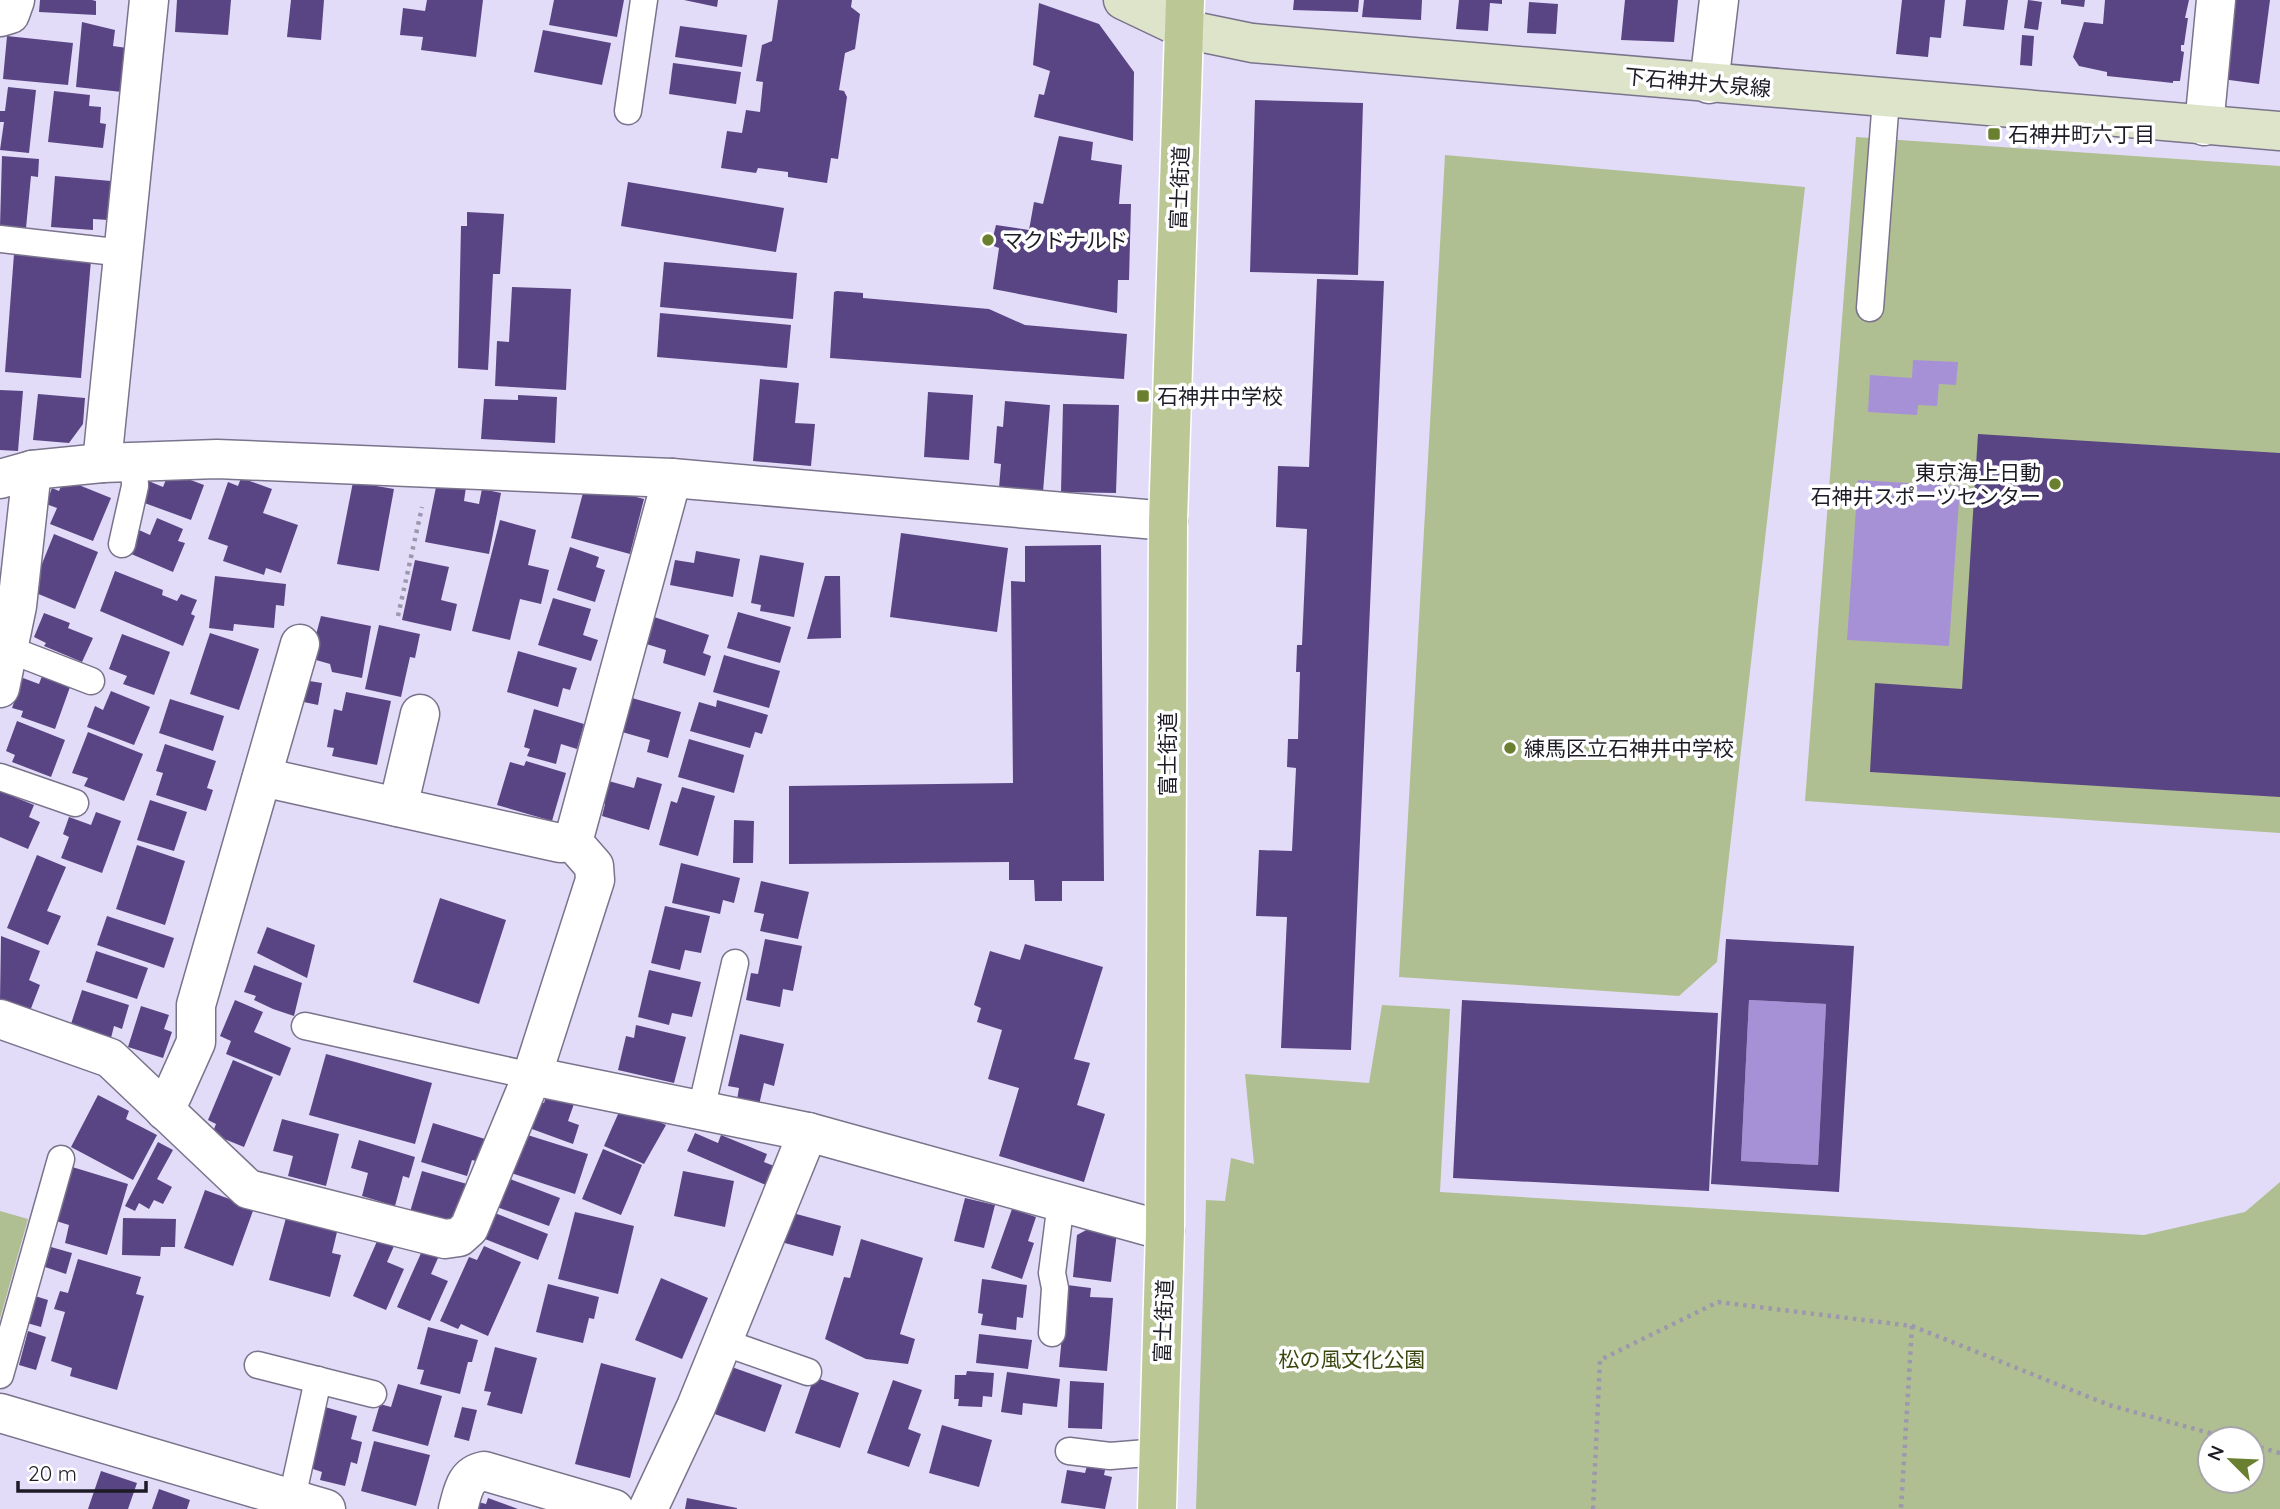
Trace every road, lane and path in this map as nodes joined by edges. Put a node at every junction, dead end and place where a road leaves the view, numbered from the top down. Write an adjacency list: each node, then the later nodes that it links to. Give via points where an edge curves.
1 (15, 0): 8 (street, via 10,14)
2 (149, 0): 15 (street)
3 (644, 0): 11 (lane)
4 (1123, 0): 7 (main road, 下石神井大泉線)
5 (1719, 0): 9 (street)
6 (2216, 0): 12 (street)
7 (1185, 14): 9 (main road, 下石神井大泉線, via 1252,43); 21 (main road, 富士街道)
8 (0, 17)
9 (1709, 83): 10 (main road, 下石神井大泉線)
10 (1886, 99): 12 (main road, 下石神井大泉線); 16 (lane)
11 (628, 111)
12 (2204, 126): 13 (main road, 下石神井大泉線)
13 (2280, 131)
14 (0, 239): 15 (lane)
15 (124, 253): 17 (street)
16 (1870, 308)
17 (118, 462): 18 (street, via 217,459); 19 (street); 22 (lane, via 135,486)
18 (430, 468): 20 (street); 23 (path)
19 (16, 475): 25 (street, via 17,606)
20 (672, 478): 21 (street); 33 (street)
21 (1168, 521): 43 (main road, 富士街道)
22 (122, 544)
23 (398, 615)
24 (300, 644): 30 (street)
25 (8, 649): 26 (lane); 27 (street)
26 (91, 681)
27 (0, 688)
28 (420, 714): 32 (street)
29 (0, 777): 31 (lane)
30 (261, 778): 32 (street); 39 (street, via 196,1005 196,1042)
31 (75, 803)
32 (398, 807): 33 (street, via 560,843)
33 (573, 842): 37 (street, via 594,866 595,880)
34 (735, 963): 38 (lane)
35 (0, 1019): 39 (street, via 110,1058)
36 (305, 1026): 37 (lane)
37 (532, 1076): 38 (street); 39 (street, via 469,1228 459,1237 445,1239 248,1189)
38 (701, 1110): 40 (street)
39 (164, 1111)
40 (808, 1132): 42 (street); 46 (street)
41 (61, 1159): 49 (lane)
42 (1061, 1202): 43 (street); 45 (lane, via 1052,1273)
43 (1165, 1231): 55 (main road, 富士街道)
44 (1912, 1326): 53 (path, via 2109,1405); 61 (path, via 1718,1302 1600,1360); 62 (path)
45 (1052, 1333)
46 (723, 1342): 48 (lane); 59 (street)
47 (258, 1365): 50 (lane)
48 (808, 1372)
49 (0, 1375)
50 (318, 1380): 51 (lane); 56 (lane)
51 (373, 1394)
52 (0, 1413): 56 (street)
53 (2196, 1429)
54 (1069, 1451): 55 (lane, via 1110,1455)
55 (1159, 1452): 60 (main road, 富士街道)
56 (309, 1504)
57 (458, 1509): 58 (street, via 467,1480 484,1471)
58 (614, 1509)
59 (648, 1509)
60 (1157, 1509)
61 (1593, 1509)
62 (1901, 1509)

